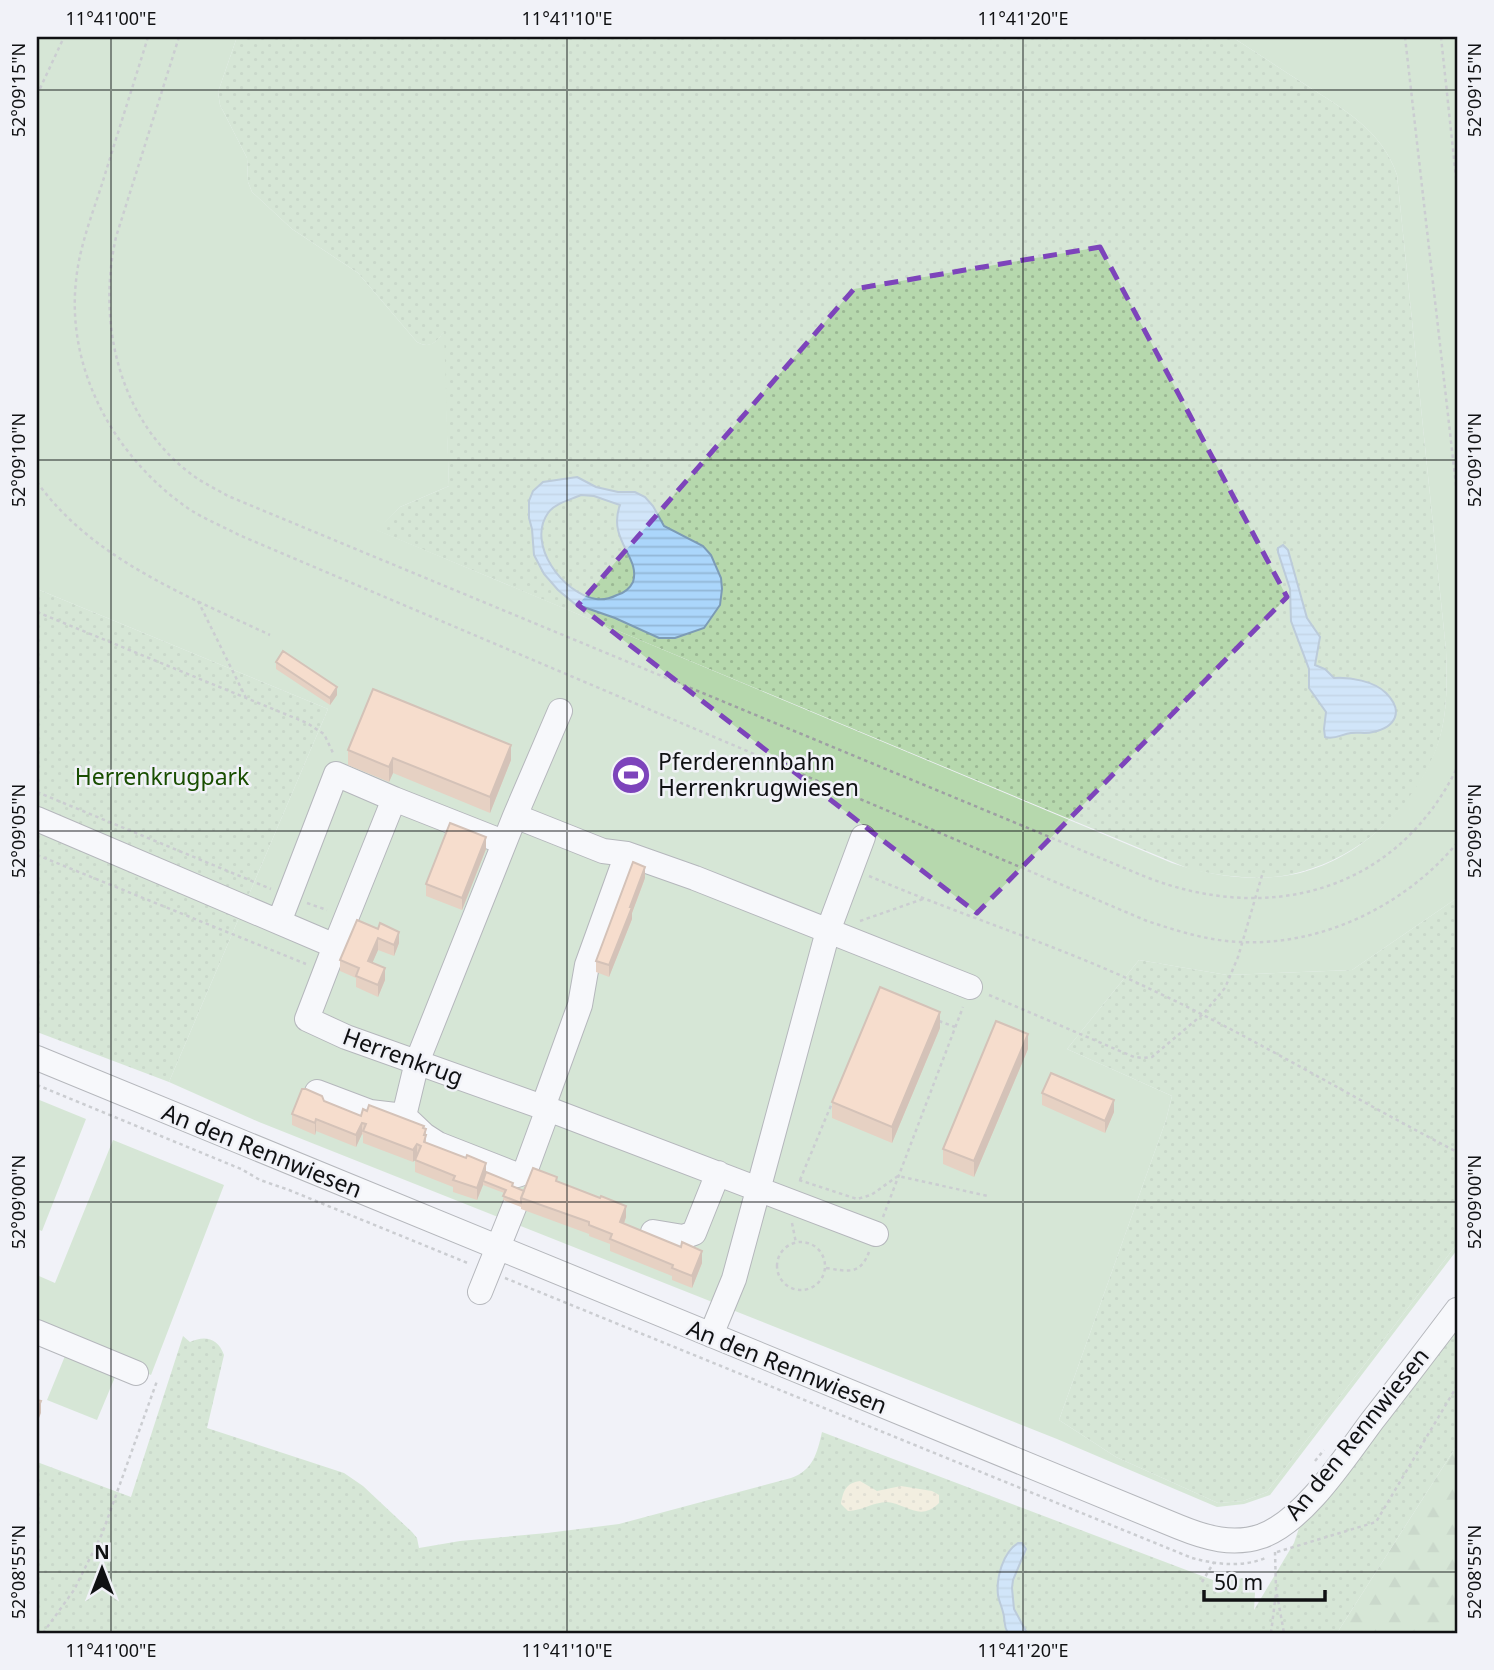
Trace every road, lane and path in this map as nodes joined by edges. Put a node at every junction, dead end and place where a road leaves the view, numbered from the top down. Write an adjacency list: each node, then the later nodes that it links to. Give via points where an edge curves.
1 (64, 37): 6 (path)
2 (148, 37): 34 (path, via 86,233 76,279 75,325 83,369 102,411 118,438 171,494 202,517 239,535 1147,921 1201,937)
3 (179, 37): 30 (path, via 116,237 108,301 118,364 133,405 164,449 191,474 251,506 1146,877 1214,897)
4 (1405, 37): 9 (path)
5 (1441, 37): 7 (path)
6 (37, 95)
7 (1457, 187)
8 (37, 482): 10 (path, via 75,526 134,567)
9 (1457, 494)
10 (198, 601): 12 (path); 13 (path)
11 (37, 612): 13 (path)
12 (270, 635)
13 (246, 698): 16 (path, via 320,730 333,752)
14 (560, 711): 19 (street)
15 (1457, 768): 30 (path, via 1426,818 1381,858 1324,887 1289,897)
16 (336, 774): 18 (street); 28 (street)
17 (37, 792): 28 (path)
18 (394, 799): 22 (street); 31 (street, Herrenkrug)
19 (515, 816): 22 (street); 24 (street, via 603,851)
20 (37, 820): 32 (street)
21 (863, 837): 33 (street)
22 (503, 842): 42 (street)
23 (1457, 843): 34 (path, via 1434,869 1364,915 1296,938)
24 (627, 854): 33 (street); 46 (street, via 587,965 580,1005)
25 (37, 855): 36 (path)
26 (1262, 872): 30 (path)
27 (863, 874): 29 (path)
28 (289, 896): 31 (path); 32 (street)
29 (923, 899): 33 (path); 38 (path, via 1054,947)
30 (1255, 899): 34 (path)
31 (346, 918): 35 (street, Herrenkrug)
32 (279, 922): 35 (street)
33 (828, 931): 37 (street); 52 (street)
34 (1243, 942): 38 (path, via 1225,988)
35 (335, 946): 36 (street, Herrenkrug)
36 (324, 971): 42 (street, Herrenkrug, via 307,1019)
37 (970, 987): 38 (path, via 1139,1058 1156,1054); 40 (path)
38 (1203, 1014): 48 (path)
39 (931, 1017): 40 (path)
40 (955, 1027): 50 (path)
41 (37, 1058): 57 (street, An den Rennwiesen)
42 (417, 1062): 46 (street, Herrenkrug); 47 (street)
43 (37, 1085): 59 (path, via 242,1169)
44 (317, 1091): 47 (street, via 370,1112)
45 (832, 1103): 51 (path)
46 (545, 1108): 47 (street, via 526,1169 517,1175 433,1142); 49 (street, Herrenkrug)
47 (404, 1116)
48 (1457, 1152)
49 (718, 1173): 52 (street, Herrenkrug); 55 (street, via 694,1233 683,1237)
50 (898, 1176): 51 (path, via 857,1199); 53 (path); 56 (path)
51 (800, 1180): 52 (path)
52 (761, 1189): 56 (street, Herrenkrug); 62 (street, via 734,1279)
53 (988, 1196)
54 (515, 1205): 57 (street)
55 (653, 1233)
56 (876, 1234): 58 (path, via 858,1269)
57 (499, 1248): 59 (street); 62 (street, An den Rennwiesen)
58 (825, 1268): 58 (path, via 823,1255 808,1243 790,1245 778,1262 780,1279 799,1290 817,1285)
59 (484, 1281): 67 (path, via 1192,1558 1245,1564 1255,1562)
60 (1457, 1310): 67 (street, An den Rennwiesen)
61 (37, 1332): 63 (street)
62 (711, 1335): 67 (street, An den Rennwiesen, via 1193,1533 1217,1540)
63 (147, 1377): 69 (path, via 102,1534 74,1590)
64 (1457, 1386): 67 (path, via 1376,1522)
65 (1325, 1448): 66 (path)
66 (1309, 1469)
67 (1273, 1542): 68 (path)
68 (1276, 1589): 70 (path); 71 (path)
69 (43, 1633)
70 (1270, 1633)
71 (1284, 1633)

